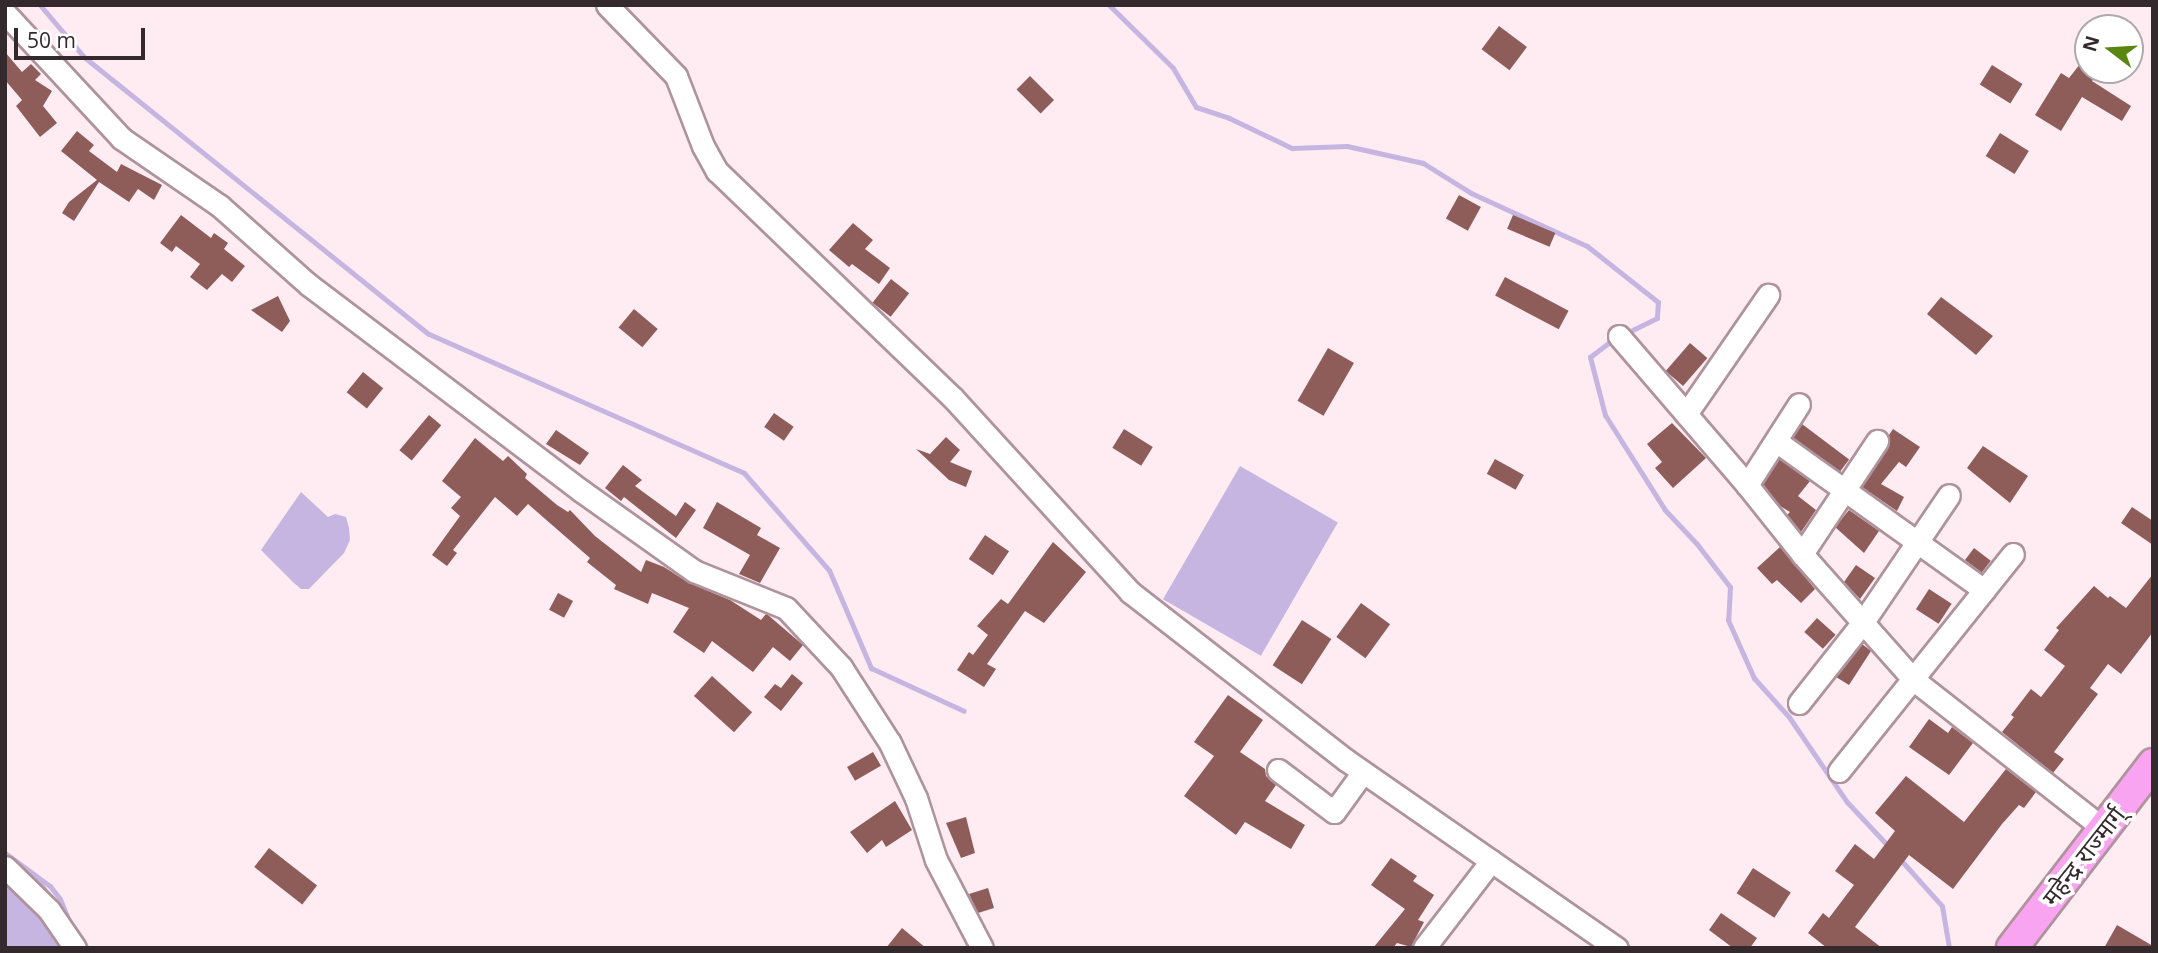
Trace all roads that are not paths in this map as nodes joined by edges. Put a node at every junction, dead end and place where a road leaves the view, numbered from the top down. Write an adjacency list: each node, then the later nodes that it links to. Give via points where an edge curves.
1 (607, 5): 22 (street, via 677,76 717,171 953,398 1130,592 1252,696)
2 (5, 13): 27 (street, via 121,138 220,206 309,285 694,571 786,608 841,667 890,743 916,798 936,860)
3 (1768, 295): 6 (street)
4 (1619, 335): 6 (street)
5 (1799, 404): 7 (street)
6 (1686, 414): 9 (street)
7 (1776, 441): 9 (street); 10 (street)
8 (1877, 441): 10 (street)
9 (1747, 485): 13 (street)
10 (1845, 490): 12 (street); 13 (street)
11 (1949, 495): 12 (street)
12 (1916, 542): 15 (street); 16 (street)
13 (1802, 554): 16 (street)
14 (2013, 554): 15 (street)
15 (1984, 590): 17 (street)
16 (1863, 622): 17 (street); 18 (street)
17 (1914, 680): 21 (street); 23 (street)
18 (1799, 702)
19 (2153, 764): 23 (highway, महेन्द्र राज्मार्ग्)
20 (1278, 770): 22 (street, via 1335,812)
21 (1839, 771)
22 (1363, 772): 24 (street)
23 (2104, 829): 30 (highway, महेन्द्र राज्मार्ग्)
24 (1491, 861): 28 (street); 29 (street)
25 (5, 867): 26 (street, via 49,910)
26 (75, 948)
27 (982, 948)
28 (1424, 948)
29 (1617, 948)
30 (2012, 948)

